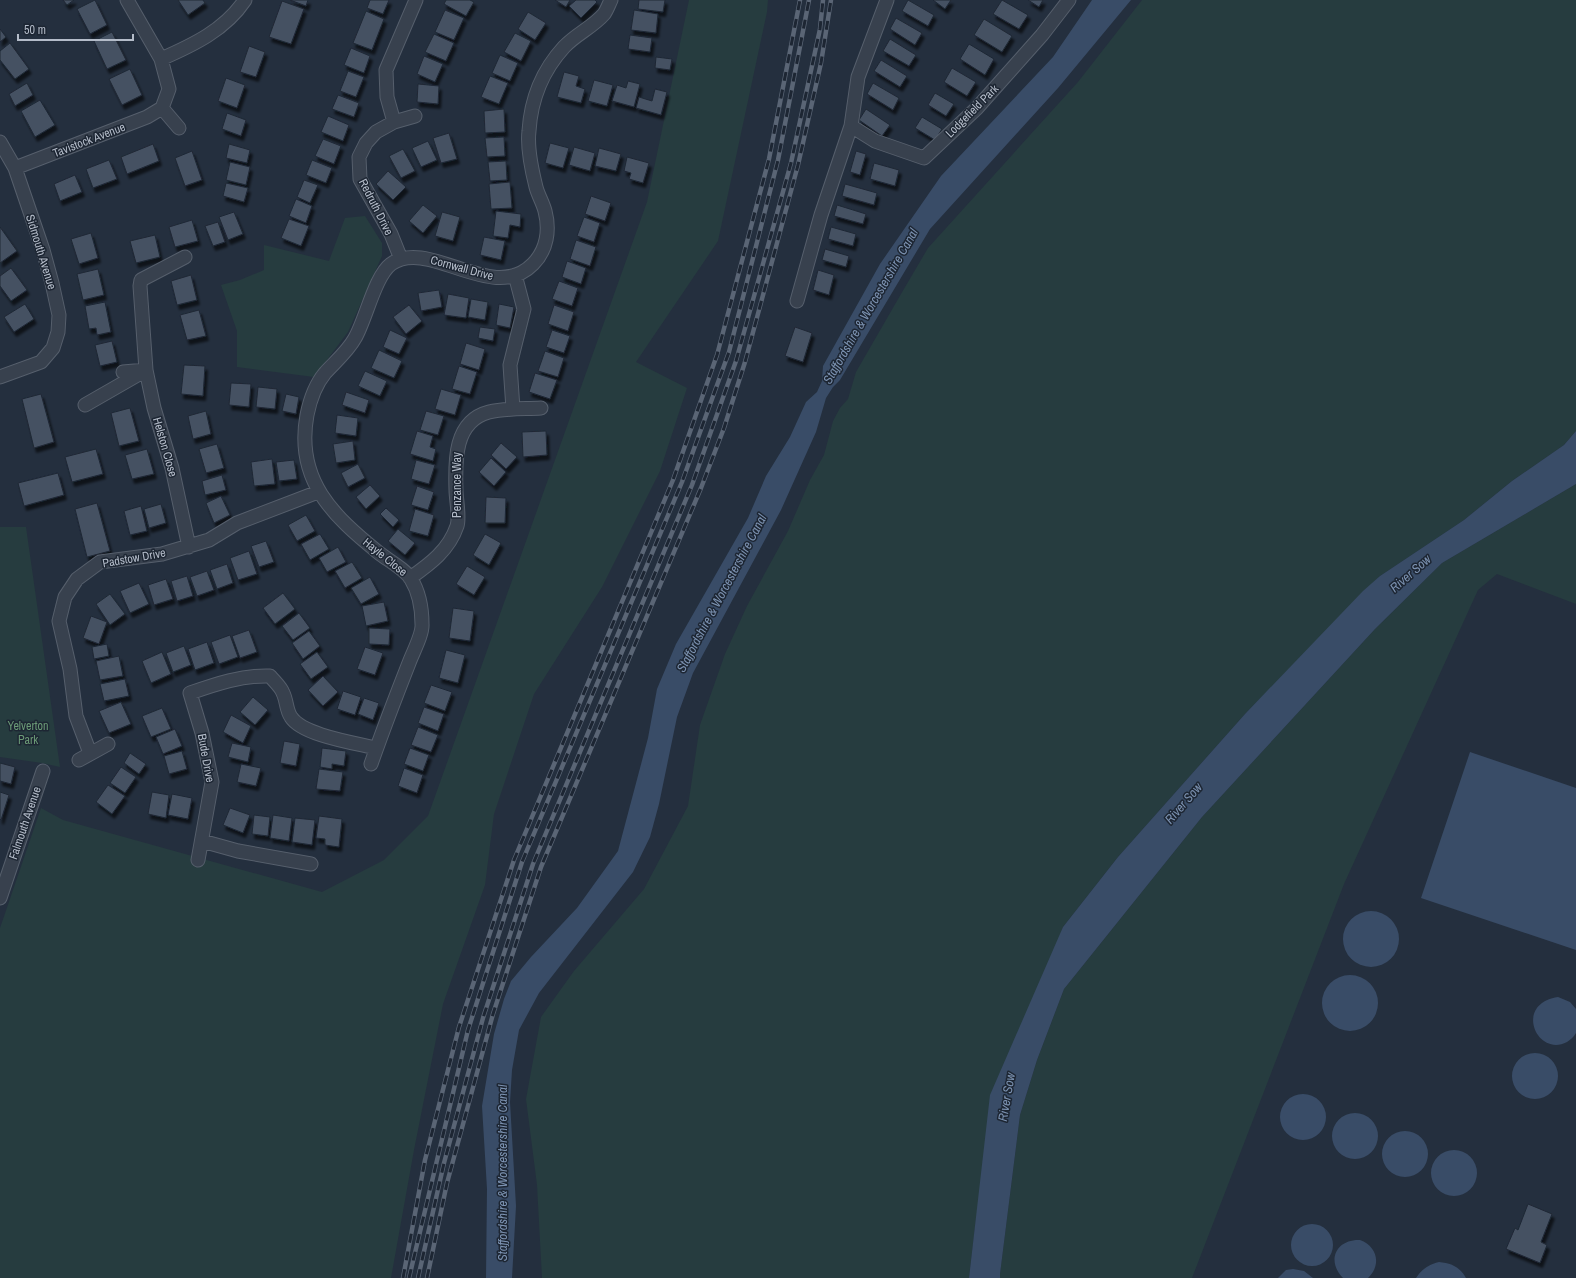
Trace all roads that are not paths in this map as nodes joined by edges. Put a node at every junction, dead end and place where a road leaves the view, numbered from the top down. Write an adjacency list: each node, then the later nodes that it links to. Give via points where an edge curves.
1 (127, 0): 7 (street)
2 (245, 0): 7 (street, via 207,37)
3 (416, 0): 10 (street, via 386,70 387,97)
4 (611, 0): 17 (street, Cornwall Drive, via 605,13 565,46 542,77 532,103 528,134 536,188 545,211 547,230 545,248 527,270)
5 (887, 0): 11 (street, via 858,77)
6 (1069, 0): 11 (street, Lodgefield Park, via 1042,35 977,108 924,158 875,141)
7 (161, 59): 8 (street, via 169,89)
8 (162, 108): 12 (street); 14 (street, Tavistock Avenue, via 147,117)
9 (415, 116): 10 (street, Redruth Drive)
10 (394, 122): 16 (street, Redruth Drive, via 376,132 366,143 359,157 360,179 391,234)
11 (851, 126): 18 (street, via 821,215)
12 (179, 128)
13 (0, 142): 14 (street, Sidmouth Avenue)
14 (14, 168): 21 (street, Sidmouth Avenue, via 52,283 59,315 58,332 53,348 41,362)
15 (185, 257): 19 (street, Helston Close, via 141,280)
16 (401, 259): 17 (street, Cornwall Drive, via 425,258 485,276 501,278); 25 (street, via 381,274 354,340 323,376 312,394 306,416 304,444 308,468)
17 (516, 275): 24 (street, via 524,309 510,365)
18 (797, 301)
19 (146, 370): 20 (street); 22 (street); 26 (street, Helston Close, via 154,408 172,468)
20 (123, 372)
21 (0, 377)
22 (84, 405)
23 (541, 408): 24 (street, Penzance Way)
24 (514, 409): 27 (street, Penzance Way, via 488,413 473,421 463,432 458,445 455,468 457,525 448,545 433,562)
25 (318, 492): 26 (street, Padstow Drive, via 237,523 209,540); 27 (street, Hayle Close, via 343,523)
26 (188, 547): 30 (street, Padstow Drive, via 162,554 100,562 77,579 65,597 59,621 70,669 76,716)
27 (410, 578): 29 (street, Hayle Close, via 420,601 423,627)
28 (108, 744): 30 (street)
29 (376, 748): 32 (street, Hayle Close); 34 (street, Bude Drive, via 302,728 291,718 283,693 270,676 255,675 224,681 190,693 202,733 212,782)
30 (90, 754): 31 (street)
31 (78, 760)
32 (370, 764)
33 (43, 771): 37 (street, Falmouth Avenue)
34 (202, 841): 35 (street, Bude Drive); 36 (street, via 238,851)
35 (198, 860)
36 (311, 864)
37 (0, 898)

